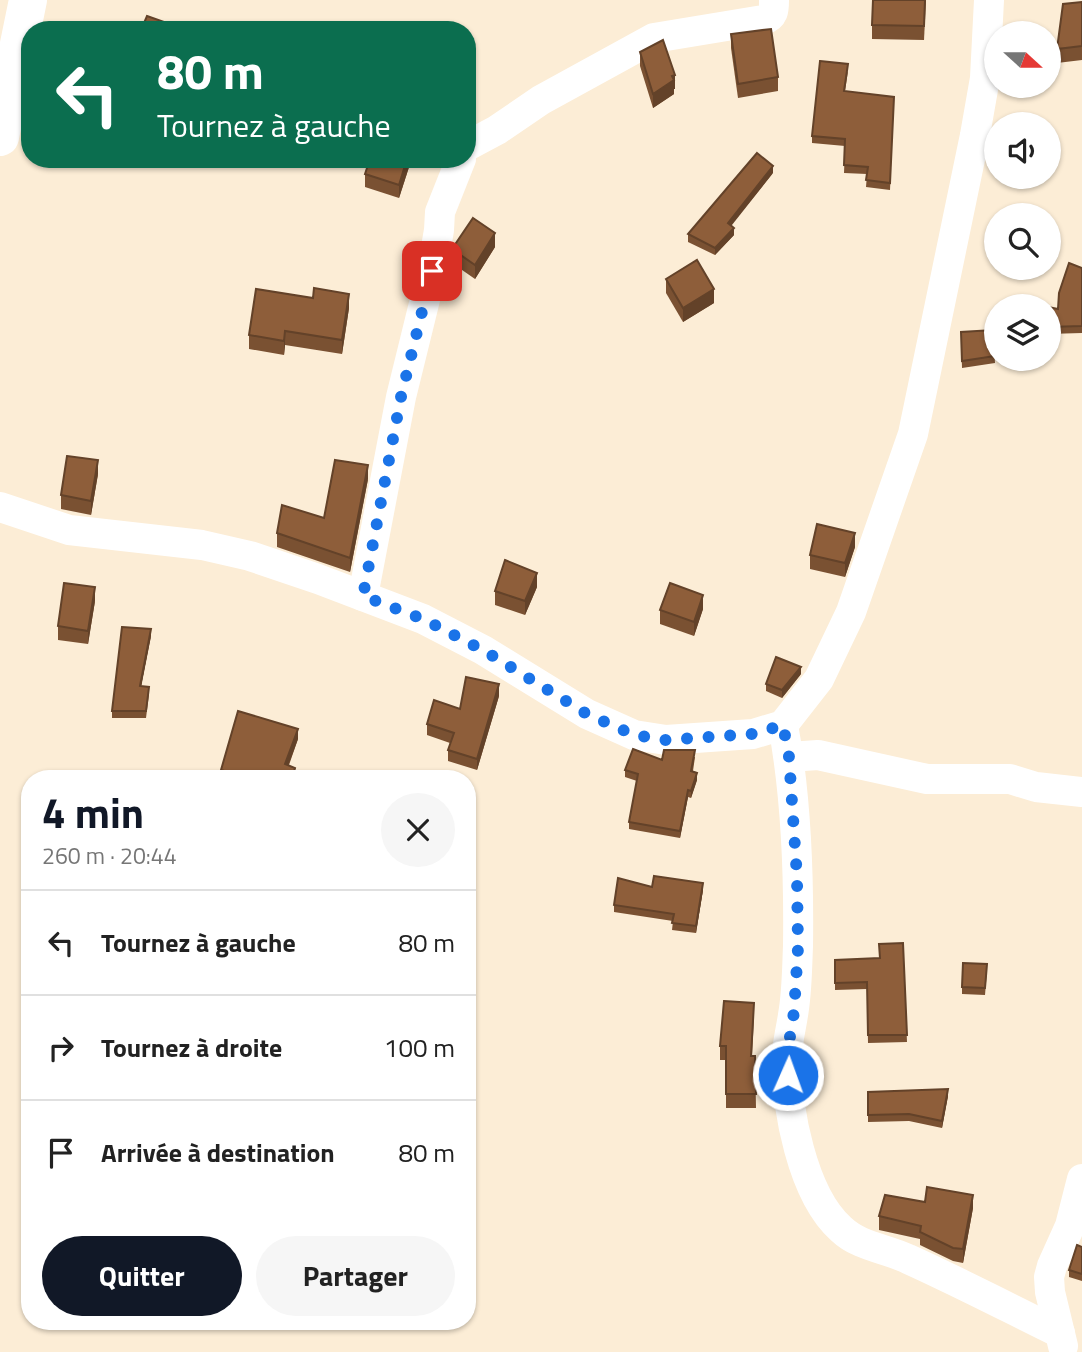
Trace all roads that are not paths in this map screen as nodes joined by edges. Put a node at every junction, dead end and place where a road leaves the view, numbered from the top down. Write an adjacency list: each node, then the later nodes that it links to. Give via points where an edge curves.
1 (28, 0): 4 (highway)
2 (774, 0): 7 (street, via 770,18 654,38)
3 (989, 0): 11 (street, via 985,78 913,434 851,612 818,679)
4 (24, 21)
5 (21, 34): 6 (highway)
6 (0, 137)
7 (476, 141)
8 (457, 168): 10 (street, via 440,212 432,271 401,397)
9 (0, 507): 10 (street, via 69,530 202,545 250,556)
10 (363, 596): 11 (street, via 423,619 587,714 634,735 666,740 753,734)
11 (783, 725): 12 (street)
12 (789, 757): 13 (street, via 818,755 927,779 1010,779 1036,788); 15 (street, via 798,948 788,1075 794,1133 817,1199 842,1231 866,1245 905,1257)
13 (1082, 792)
14 (1082, 1179): 15 (street, via 1070,1226 1049,1277)
15 (1062, 1342)

